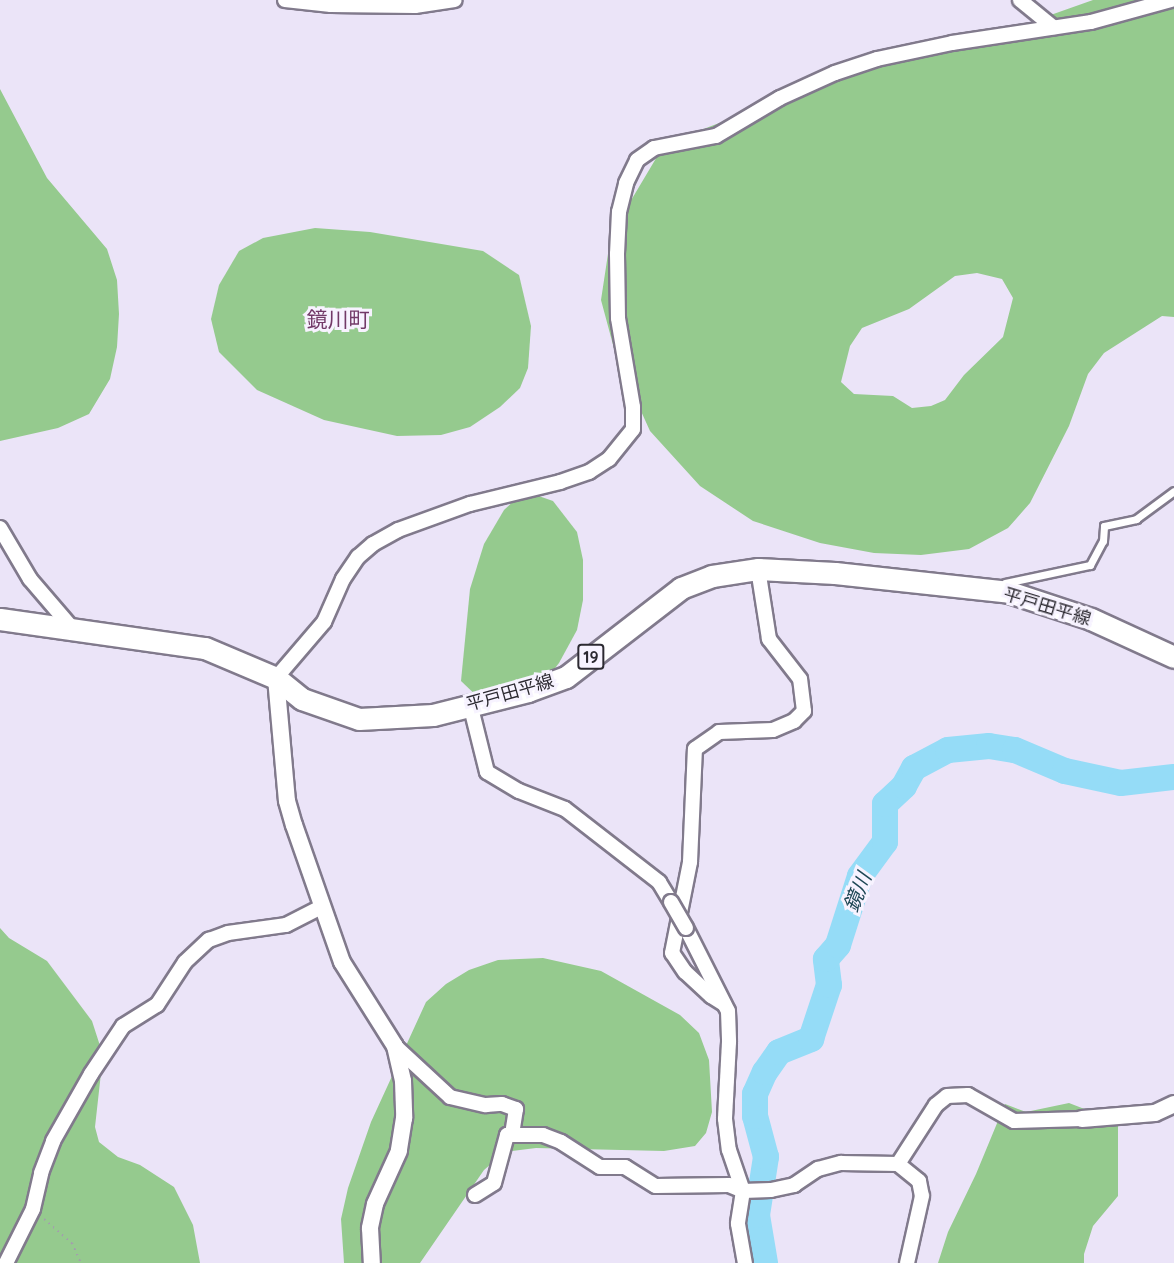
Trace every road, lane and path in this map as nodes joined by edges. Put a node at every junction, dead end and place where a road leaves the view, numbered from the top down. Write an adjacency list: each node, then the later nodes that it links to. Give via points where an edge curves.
1 (285, 0): 2 (street, via 415,6)
2 (455, 0)
3 (1020, 0): 5 (street)
4 (1171, 0): 5 (street, via 1091,22)
5 (1053, 27): 13 (street, via 866,62 780,98 716,136 654,148 637,160 619,212 617,255 618,318 633,429 609,459 589,472 470,504 398,530 372,544 344,579 324,622)
6 (1174, 491): 9 (lane, via 1136,519 1104,526 1103,542 1090,565)
7 (0, 528): 11 (street, via 30,579)
8 (758, 569): 9 (main road, 平戸田平線 / 19); 14 (main road, 平戸田平線 / 19, via 712,576 681,588 566,677 528,691); 16 (street, via 769,639 800,679 804,711 794,721 773,730 719,732 695,749 690,862 672,953 685,972)
9 (979, 589): 12 (main road, 平戸田平線 / 19, via 1009,592 1091,619)
10 (0, 619): 11 (main road, 平戸田平線 / 19)
11 (72, 628): 13 (main road, 平戸田平線 / 19, via 205,648)
12 (1174, 657)
13 (276, 678): 14 (main road, 平戸田平線 / 19, via 302,699 359,719 433,715); 15 (street, via 287,801)
14 (470, 704): 16 (street, bridge, via 487,772 519,791 565,809 659,882)
15 (321, 906): 17 (street, via 342,962); 24 (street, via 286,925 228,933 209,940 185,962 157,1005 123,1026 53,1141)
16 (724, 1004): 22 (street, via 728,1011 729,1042 725,1119 729,1150)
17 (395, 1046): 20 (street, via 450,1097 516,1109); 27 (street, via 403,1081 404,1118 399,1151 375,1204 369,1236)
18 (1174, 1104): 19 (street, via 1155,1113)
19 (1082, 1119): 21 (street, via 1014,1121 968,1095 948,1096 936,1105)
20 (512, 1135): 22 (street, via 543,1135 600,1167 625,1167 656,1186 729,1185); 23 (street, via 507,1135 494,1183)
21 (898, 1164): 22 (street, via 841,1163 818,1168 794,1185); 29 (street, via 919,1181 922,1196)
22 (743, 1191): 28 (street, via 738,1224)
23 (475, 1195)
24 (33, 1209): 25 (street); 26 (path, via 72,1243)
25 (6, 1263)
26 (81, 1263)
27 (372, 1263)
28 (745, 1263)
29 (907, 1263)

